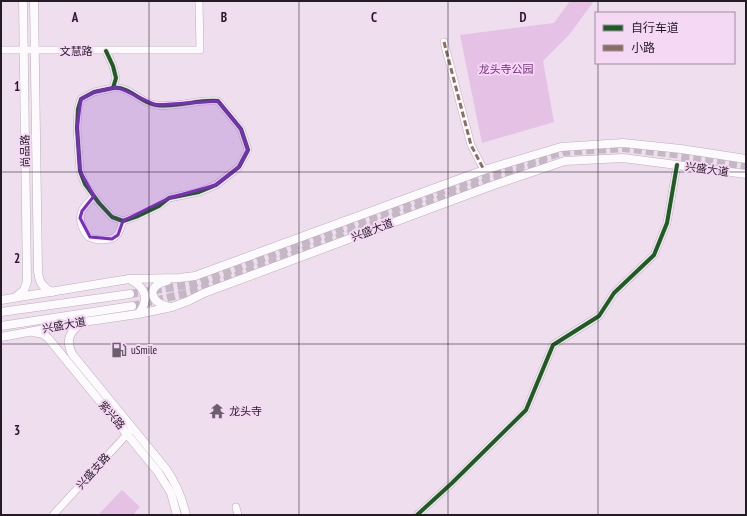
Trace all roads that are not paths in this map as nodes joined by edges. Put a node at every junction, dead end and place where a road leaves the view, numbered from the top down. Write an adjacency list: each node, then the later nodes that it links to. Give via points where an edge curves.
1 (23, 1): 6 (main road, 尚品路)
2 (34, 1): 7 (main road, 尚品路)
3 (199, 1): 8 (street, 文慧路, via 200,50)
4 (444, 42): 12 (street, via 471,145)
5 (1, 50): 6 (street, 文慧路)
6 (24, 51): 7 (street, 文慧路); 22 (main road, 尚品路, via 27,282 24,290)
7 (34, 51): 8 (street, 文慧路); 20 (main road, 尚品路, via 38,271 39,281 44,288)
8 (106, 51): 9 (street, via 116,78)
9 (113, 88): 16 (street, via 94,92 80,99 78,108 80,171); 17 (street, via 128,91 147,103 156,105 218,101 241,129 248,150 239,167 216,185 199,192 169,198 159,206)
10 (746, 157): 12 (main road, 兴盛大道, via 623,143 600,144 561,147)
11 (677, 165): 13 (main road, 兴盛大道); 25 (main road, 兴盛大道, via 623,158 565,161 476,191); 38 (street, via 667,223 654,255 614,293 599,316 553,344 526,410)
12 (484, 170): 18 (main road, 兴盛大道, via 209,272)
13 (724, 172): 14 (main road, 兴盛大道); 15 (street)
14 (746, 174)
15 (746, 178)
16 (94, 196): 17 (street, via 112,217); 17 (street, via 82,210 80,218 84,230 90,237 112,239 118,234)
17 (123, 222)
18 (179, 278): 19 (main road, 兴盛大道); 25 (main road, via 159,283 153,291 158,303)
19 (129, 279): 20 (main road, 兴盛大道); 27 (main road, via 142,288 145,295 146,302)
20 (52, 292): 22 (main road, 兴盛大道)
21 (130, 294): 26 (main road)
22 (16, 297): 23 (main road, 兴盛大道)
23 (1, 300)
24 (132, 306): 29 (main road)
25 (172, 307): 27 (main road, 兴盛大道)
26 (1, 312)
27 (138, 314): 28 (main road, 兴盛大道)
28 (82, 322): 30 (main road, 兴盛大道); 32 (main road, 紫兴路, via 69,338 69,348)
29 (1, 326)
30 (30, 331): 31 (main road, 兴盛大道); 32 (main road, 紫兴路, via 48,338)
31 (1, 336)
32 (130, 430): 34 (street, 兴盛支路); 35 (main road, 紫兴路, via 166,483); 36 (main road, 紫兴路, via 172,478 184,503)
33 (236, 507): 37 (street)
34 (53, 515)
35 (177, 515)
36 (186, 515)
37 (238, 515)
38 (417, 515)

